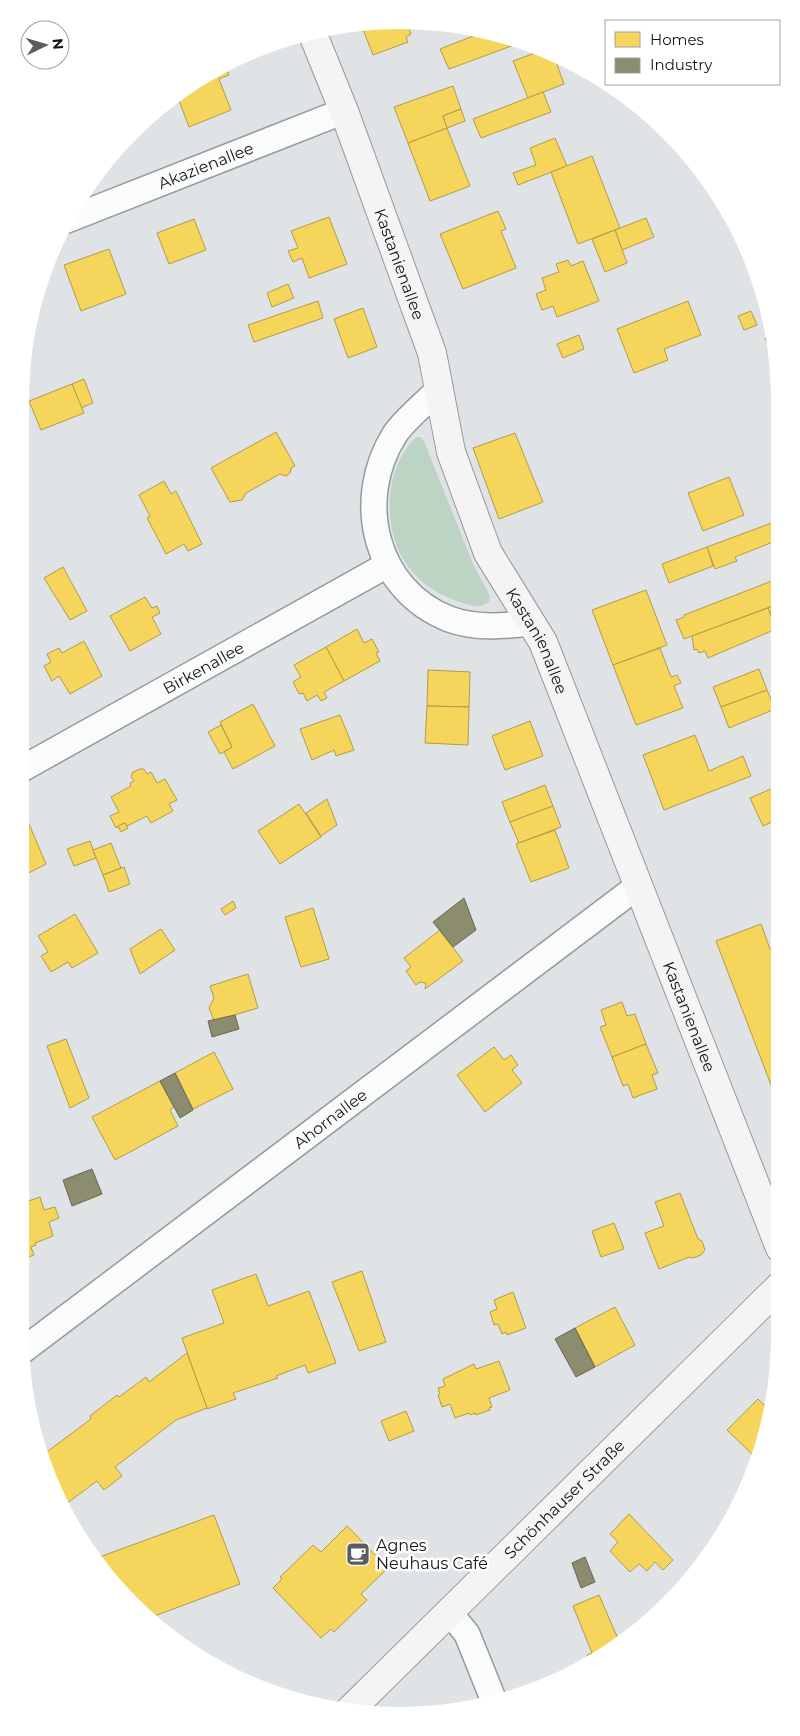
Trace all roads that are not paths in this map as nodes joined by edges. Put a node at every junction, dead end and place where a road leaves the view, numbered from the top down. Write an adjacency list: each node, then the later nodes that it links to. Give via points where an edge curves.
1 (315, 39): 2 (street, Kastanienallee)
2 (344, 110): 3 (street, Akazienallee); 4 (street, Kastanienallee, via 432,352)
3 (77, 217)
4 (440, 388): 5 (street, via 396,434 380,466 372,508); 6 (street, Kastanienallee, via 451,452 488,553)
5 (387, 565): 6 (street, via 411,596 430,611 451,620 492,628); 7 (street, Birkenallee)
6 (531, 623): 8 (street, Kastanienallee, via 543,642)
7 (29, 765)
8 (638, 886): 9 (street, Kastanienallee); 11 (street, Ahornallee)
9 (771, 1225)
10 (771, 1295): 12 (street, Schönhauser Straße)
11 (29, 1345)
12 (450, 1612): 13 (street, via 467,1634); 14 (street, Schönhauser Straße)
13 (492, 1696)
14 (356, 1704)

